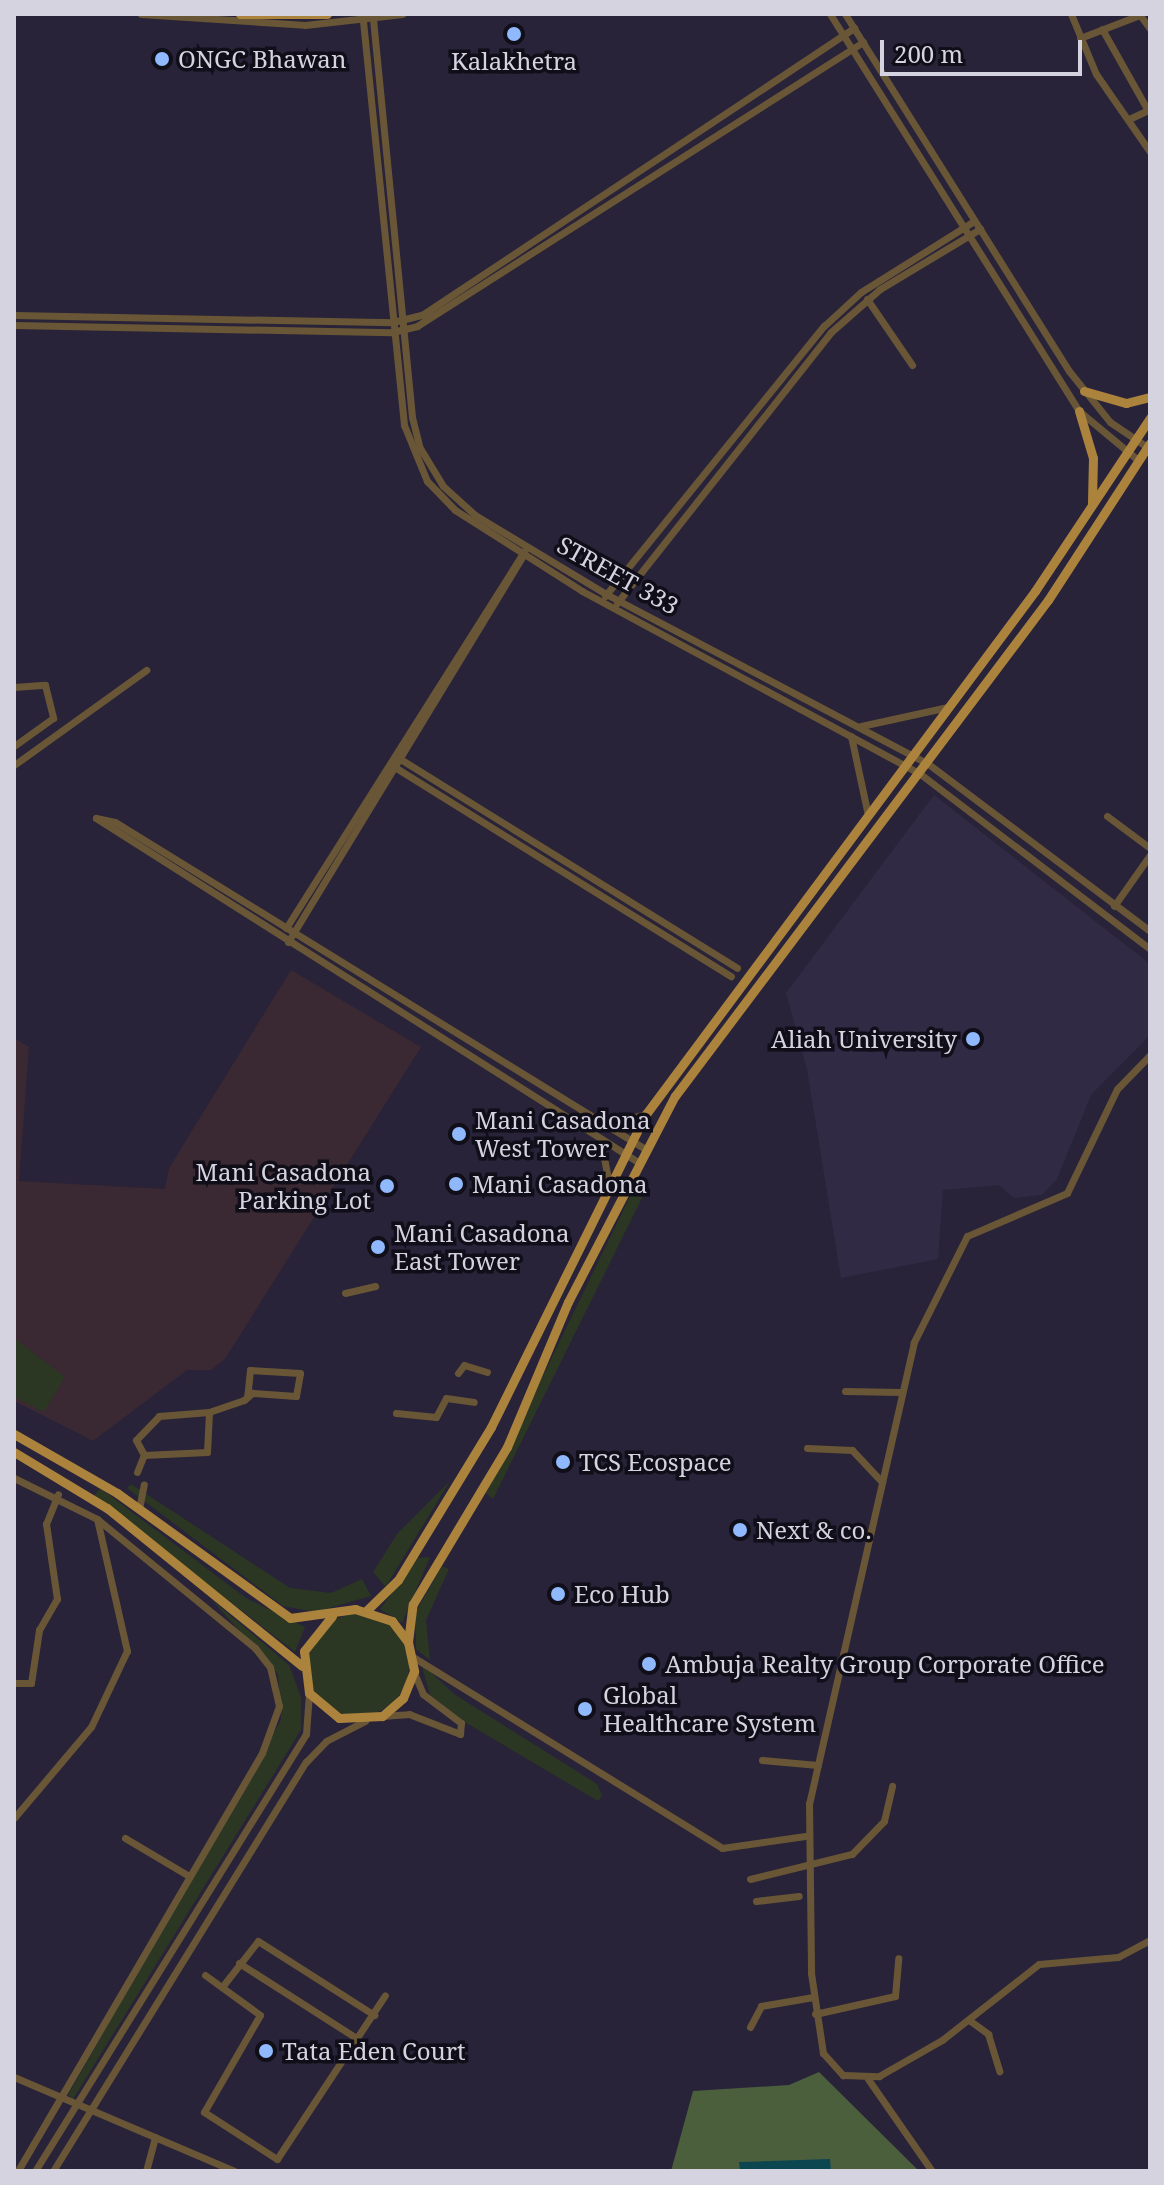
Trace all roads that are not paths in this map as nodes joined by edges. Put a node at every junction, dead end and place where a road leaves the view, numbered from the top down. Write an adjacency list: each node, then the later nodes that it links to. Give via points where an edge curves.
1 (141, 14): 9 (street, via 215,22)
2 (240, 14): 3 (main road)
3 (327, 14)
4 (402, 14): 8 (street)
5 (830, 14): 13 (street)
6 (845, 14): 10 (street)
7 (1071, 14): 14 (street)
8 (373, 19): 9 (street); 27 (street)
9 (363, 21): 28 (street)
10 (854, 28): 13 (street); 15 (street)
11 (1102, 29): 12 (street, via 1140,15); 14 (street); 17 (street)
12 (1150, 29)
13 (843, 35): 16 (street); 27 (street, via 422,315)
14 (1080, 38): 18 (street)
15 (863, 42): 16 (street); 21 (street)
16 (852, 49): 22 (street); 30 (street)
17 (1148, 106): 18 (street)
18 (1129, 119): 19 (street)
19 (1147, 140): 20 (street)
20 (1150, 152)
21 (974, 221): 22 (street); 23 (street)
22 (964, 228): 24 (street); 43 (street, via 861,292 824,326)
23 (980, 229): 24 (street); 33 (street)
24 (970, 237): 25 (street); 35 (street)
25 (867, 299): 32 (street); 44 (street, via 729,453)
26 (14, 315): 28 (street)
27 (403, 321): 28 (street); 30 (street, STREET 333)
28 (393, 322): 31 (street)
29 (14, 325): 31 (street)
30 (404, 330): 31 (street); 42 (street, STREET 333, via 416,437 429,468 456,499)
31 (392, 332): 42 (street, via 404,425 420,471 455,510)
32 (912, 365)
33 (1084, 391): 34 (main road, via 1126,403); 37 (street)
34 (1150, 397)
35 (1079, 411): 39 (street); 41 (main road, via 1093,458)
36 (1150, 418): 37 (main road)
37 (1135, 439): 38 (street); 39 (main road)
38 (1149, 445): 40 (main road)
39 (1127, 451): 40 (street); 41 (main road)
40 (1138, 460): 56 (main road, via 1048,600)
41 (1092, 507): 48 (main road)
42 (522, 551): 43 (street); 52 (street); 54 (street)
43 (604, 598): 44 (street, STREET 333); 45 (street, STREET 333)
44 (619, 600): 45 (street); 49 (street, STREET 333)
45 (613, 608): 50 (street, STREET 333)
46 (146, 670): 57 (street)
47 (14, 687): 51 (street, via 45,685 53,718)
48 (950, 706): 49 (street); 53 (main road)
49 (861, 726): 53 (street, STREET 333)
50 (851, 736): 58 (street, STREET 333); 61 (street)
51 (14, 746)
52 (391, 755): 54 (street); 55 (street)
53 (913, 755): 56 (street, STREET 333); 58 (main road)
54 (399, 759): 59 (street); 72 (street)
55 (386, 762): 59 (street); 66 (street)
56 (927, 763): 60 (main road); 65 (street, STREET 333)
57 (14, 765)
58 (906, 765): 60 (street, STREET 333); 61 (main road)
59 (395, 767): 68 (street); 73 (street)
60 (919, 773): 71 (street, STREET 333); 79 (main road, via 675,1096)
61 (868, 815): 75 (main road)
62 (1107, 816): 63 (street)
63 (1150, 848)
64 (1150, 855): 65 (street)
65 (1114, 906): 67 (street, STREET 333)
66 (286, 927): 68 (street); 69 (street); 69 (street, via 96,818)
67 (1150, 931)
68 (295, 932): 70 (street); 76 (street)
69 (280, 936): 70 (street)
70 (288, 942): 77 (street)
71 (1150, 949)
72 (737, 968)
73 (731, 976)
74 (1150, 1055): 88 (street, via 1117,1089 1089,1135 1067,1193 980,1225 956,1250 928,1305)
75 (646, 1114): 76 (street); 78 (main road)
76 (604, 1124): 78 (street)
77 (599, 1139): 80 (street); 82 (street)
78 (632, 1142): 79 (street); 80 (main road)
79 (645, 1149): 81 (main road)
80 (624, 1155): 81 (street); 82 (main road)
81 (638, 1162): 108 (main road, via 507,1447 413,1604)
82 (609, 1183): 106 (main road, via 491,1427 398,1580)
83 (375, 1286): 84 (street)
84 (345, 1293)
85 (487, 1372): 86 (street, via 464,1365)
86 (458, 1373)
87 (845, 1391): 88 (street)
88 (901, 1392): 98 (street)
89 (247, 1397): 89 (street, via 296,1396 300,1373 250,1370); 91 (street)
90 (474, 1402): 92 (street, via 446,1398 436,1417)
91 (209, 1412): 96 (street, via 159,1416 136,1440); 96 (street, via 209,1451)
92 (396, 1413)
93 (14, 1434): 102 (main road)
94 (807, 1448): 98 (street, via 852,1450)
95 (14, 1452): 104 (main road, via 107,1508)
96 (144, 1455): 97 (street)
97 (137, 1472)
98 (884, 1474): 117 (street)
99 (14, 1478): 101 (street)
100 (144, 1484): 102 (street)
101 (58, 1494): 103 (street); 112 (street, via 46,1524 57,1599 39,1630 31,1683)
102 (139, 1509): 107 (main road, via 268,1607 308,1621)
103 (97, 1519): 105 (street); 119 (street, via 127,1651 91,1727)
104 (209, 1590): 105 (street); 110 (main road)
105 (200, 1601): 123 (street, via 270,1667 279,1706 262,1753)
106 (367, 1610): 107 (main road); 108 (main road, via 392,1621)
107 (332, 1616): 110 (main road, via 310,1636)
108 (408, 1642): 109 (main road)
109 (413, 1657): 111 (main road); 120 (street, via 722,1848)
110 (302, 1666): 113 (main road)
111 (414, 1671): 114 (main road, via 403,1698); 114 (street, via 423,1694 461,1723 460,1734 409,1714)
112 (14, 1683)
113 (309, 1693): 115 (main road, via 327,1712); 143 (street, via 306,1734)
114 (382, 1716): 115 (main road)
115 (365, 1721): 144 (street, via 326,1741 306,1762)
116 (762, 1760): 117 (street)
117 (818, 1765): 120 (street)
118 (892, 1786): 122 (street, via 884,1821 870,1838 835,1863)
119 (14, 1818)
120 (805, 1836): 122 (street)
121 (125, 1838): 123 (street)
122 (806, 1864): 124 (street); 125 (street)
123 (187, 1875): 142 (street)
124 (750, 1879)
125 (804, 1896): 126 (street); 133 (street)
126 (756, 1901)
127 (1150, 1940): 136 (street, via 1118,1957 1039,1964)
128 (898, 1958): 134 (street, via 895,1996)
129 (239, 1963): 131 (street); 135 (street, via 252,1943 261,1942); 138 (street)
130 (205, 1975): 131 (street)
131 (222, 1987): 138 (street, via 260,2016 204,2112 274,2158)
132 (385, 1995): 135 (street)
133 (813, 1997): 134 (street); 137 (street, via 761,2006)
134 (815, 2014): 141 (street, via 828,2063 843,2075)
135 (374, 2015): 138 (street)
136 (969, 2020): 139 (street, via 988,2034); 141 (street)
137 (750, 2027)
138 (358, 2039)
139 (999, 2071)
140 (14, 2077): 142 (street)
141 (868, 2079): 151 (street)
142 (60, 2097): 143 (street); 146 (street)
143 (77, 2104): 144 (street); 147 (street)
144 (91, 2109): 145 (street); 148 (street)
145 (155, 2137): 149 (street); 150 (street)
146 (18, 2171)
147 (35, 2171)
148 (53, 2171)
149 (146, 2171)
150 (234, 2171)
151 (932, 2171)

